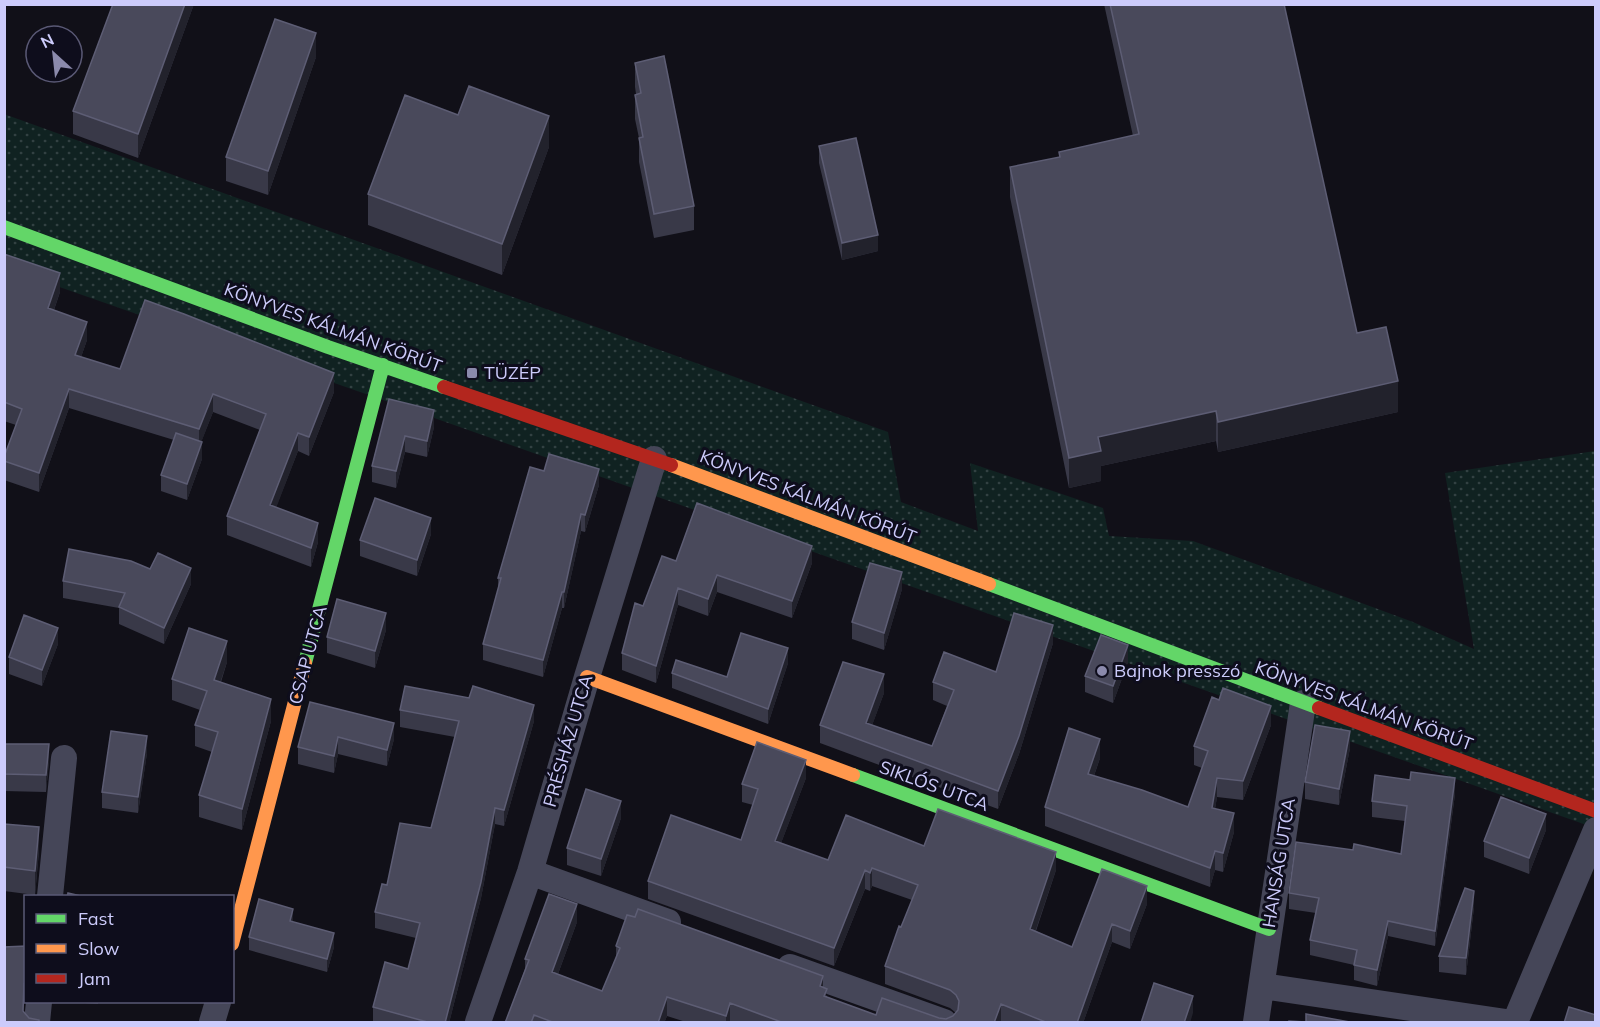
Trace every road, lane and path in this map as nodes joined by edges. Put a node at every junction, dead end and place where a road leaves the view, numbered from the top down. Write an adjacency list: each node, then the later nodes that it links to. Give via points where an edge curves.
1 (7, 236): 2 (street, KÖNYVES KÁLMÁN KÖRÚT)
2 (383, 365): 3 (street, KÖNYVES KÁLMÁN KÖRÚT); 13 (street, CSAP UTCA)
3 (654, 459): 4 (street, PRÉSHÁZ UTCA); 5 (street, KÖNYVES KÁLMÁN KÖRÚT)
4 (587, 677): 9 (street, PRÉSHÁZ UTCA); 11 (street, SIKLÓS UTCA)
5 (1303, 703): 7 (street, KÖNYVES KÁLMÁN KÖRÚT); 11 (street, HANSÁG UTCA)
6 (64, 758): 10 (street)
7 (1596, 811)
8 (1596, 830): 24 (street)
9 (530, 872): 12 (street); 20 (street, PRÉSHÁZ UTCA)
10 (50, 895)
11 (1269, 928): 15 (street, HANSÁG UTCA)
12 (686, 929)
13 (234, 936)
14 (765, 957): 21 (street)
15 (1262, 986): 22 (street, HANSÁG UTCA); 23 (street)
16 (39, 1003): 18 (street)
17 (218, 1003): 19 (street)
18 (37, 1023)
19 (212, 1023)
20 (478, 1023)
21 (944, 1023)
22 (1256, 1023)
23 (1506, 1023)
24 (1515, 1023)

